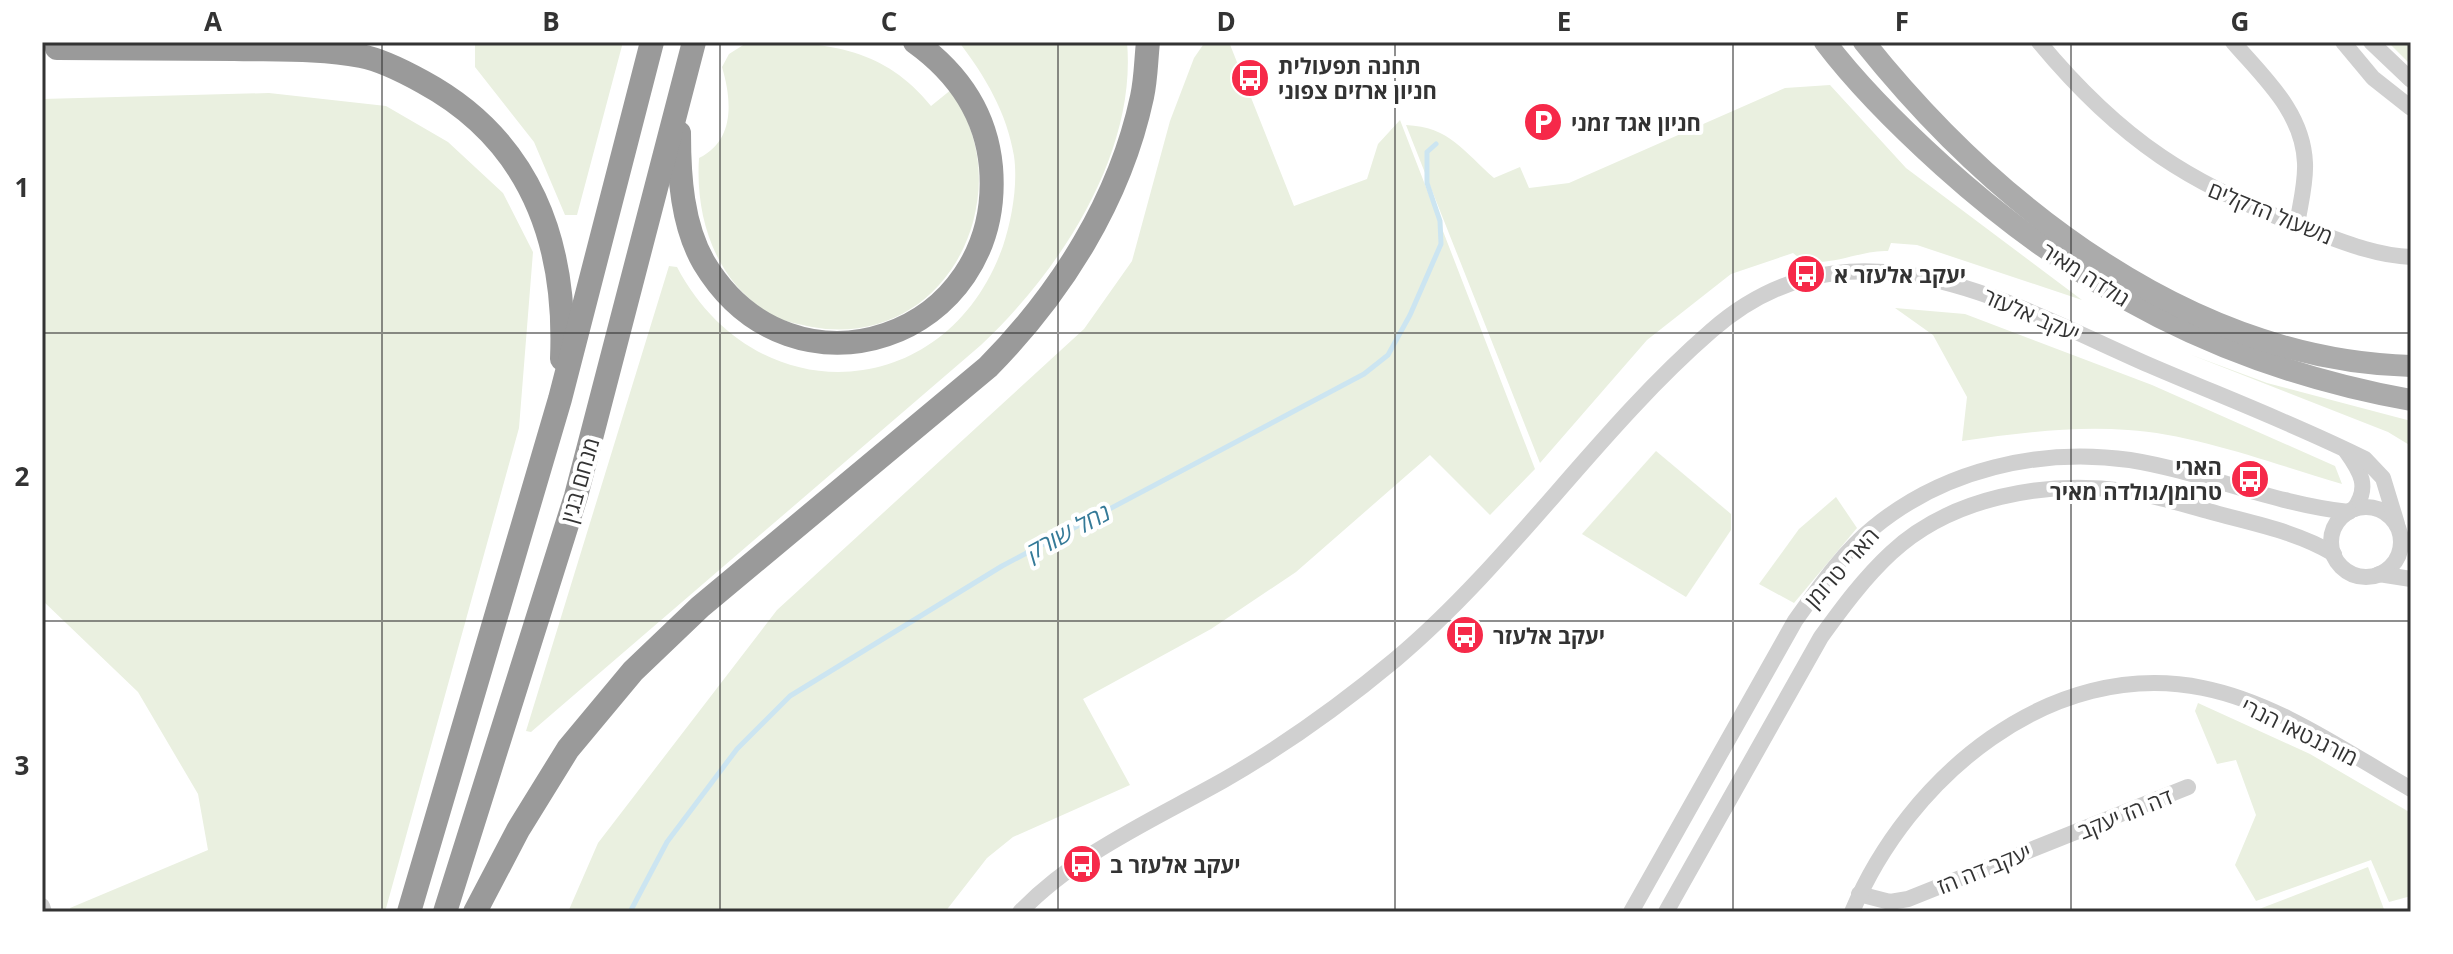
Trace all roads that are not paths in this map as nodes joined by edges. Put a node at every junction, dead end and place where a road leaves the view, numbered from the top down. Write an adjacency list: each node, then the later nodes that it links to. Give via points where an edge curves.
1 (140, 42): 12 (highway)
2 (652, 42): 19 (highway, מנחם בגין)
3 (694, 42): 14 (highway, מנחם בגין)
4 (915, 42): 14 (highway, via 940,60 973,104 989,152 990,207 977,254 957,286 913,325 884,338 853,344 788,333 755,317 724,290 704,262 686,213)
5 (1148, 42): 35 (highway, via 1142,98 1109,195 1056,288 1024,331 988,367 700,607 633,671 568,749)
6 (1825, 42): 20 (main road, גולדה מאיר, via 1922,147 2014,226 2091,281 2207,339 2294,370)
7 (1864, 42): 18 (main road, גולדה מאיר, via 1927,114 2019,201 2135,282 2303,353)
8 (2039, 42): 16 (street, משעול הדקלים, via 2103,110 2152,152 2218,193)
9 (2233, 42): 16 (street, via 2287,106 2300,130 2306,164)
10 (2343, 42): 15 (street, via 2373,78)
11 (2371, 42): 13 (street)
12 (49, 48): 19 (highway, via 312,50 364,57 455,99 493,134 526,179 548,227 560,280)
13 (2411, 80)
14 (679, 95): 34 (highway, מנחם בגין, via 576,496)
15 (2411, 108)
16 (2297, 225): 17 (street, משעול הדקלים, via 2356,246)
17 (2411, 257)
18 (2411, 366)
19 (560, 399): 33 (highway, מנחם בגין)
20 (2411, 400)
21 (2345, 449): 22 (street, via 2363,479 2363,496); 23 (street, יעקב אלעזר, via 2365,459 2383,478); 36 (street, יעקב אלעזר, via 1965,285 1886,270 1801,280 1758,298 1714,328 1462,598 1365,685 1261,758 1093,852)
22 (2351, 510): 23 (street, via 2381,510); 24 (street, via 2333,533); 37 (street, הארי טרומן, via 2309,507 2129,460 2087,458 2013,463 1920,495 1872,529 1795,621)
23 (2403, 534): 25 (street, via 2396,561)
24 (2334, 554): 25 (street, via 2352,574); 38 (street, הארי טרומן, via 2301,537 2125,490 2030,491 1984,501 1935,522 1892,552 1821,637)
25 (2379, 574): 26 (street)
26 (2411, 579)
27 (2188, 787): 29 (street, דה הז יעקב)
28 (2411, 789): 30 (street, מורגנטאו הנרי, via 2308,730 2207,688 2172,682 2109,687 2049,705 1964,758 1906,817 1883,847)
29 (2062, 838): 30 (street, יעקב דה הז, via 1908,899 1890,902)
30 (1859, 894): 39 (street, מורגנטאו הנרי)
31 (42, 906): 32 (street)
32 (44, 912)
33 (409, 912)
34 (445, 912)
35 (475, 912)
36 (1020, 912)
37 (1631, 912)
38 (1666, 912)
39 (1852, 912)

